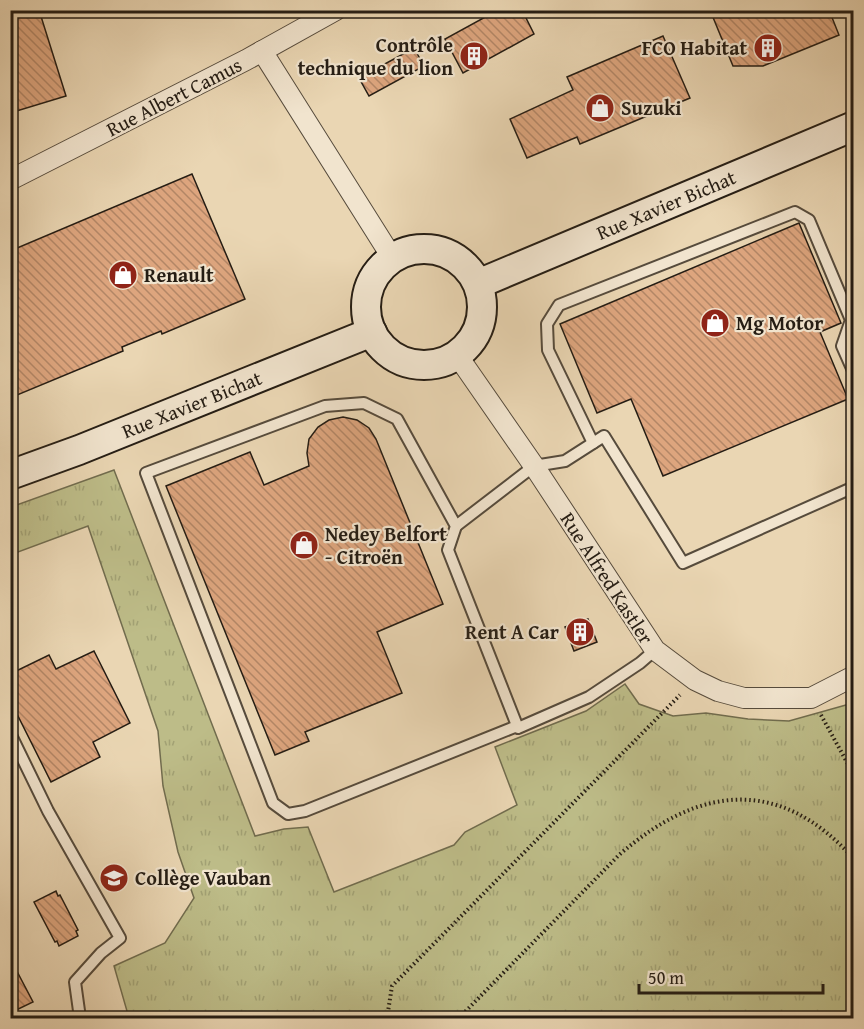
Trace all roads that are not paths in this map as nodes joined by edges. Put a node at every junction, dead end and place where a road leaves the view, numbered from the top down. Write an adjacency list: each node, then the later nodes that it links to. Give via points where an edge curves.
1 (336, 10): 2 (street, Rue Albert Camus)
2 (262, 51): 4 (street, Rue Albert Camus); 5 (street)
3 (854, 126): 6 (main road, Rue Xavier Bichat)
4 (10, 180)
5 (393, 259): 6 (main road, via 411,250 431,249 451,255 467,267); 7 (main road, via 371,283 367,316)
6 (478, 284): 8 (main road, via 483,303 480,323 472,341)
7 (372, 332): 8 (main road, via 383,348 419,365 439,363); 12 (main road, Rue Xavier Bichat)
8 (458, 355): 11 (street, Rue Alfred Kastler)
9 (854, 373): 10 (lane, via 842,346 851,320 809,220 795,212 559,304 547,324 548,350)
10 (593, 443): 11 (lane, via 565,462); 13 (lane, via 604,436 683,563)
11 (534, 466): 14 (lane); 15 (street, Rue Alfred Kastler)
12 (10, 475)
13 (854, 487)
14 (456, 526): 17 (lane, via 448,550); 17 (lane, via 397,419 364,403 325,406 146,473 273,803 288,814 305,811)
15 (655, 650): 16 (street, Rue Alfred Kastler, via 695,680 744,698 811,698); 17 (lane, via 589,697)
16 (854, 676)
17 (517, 726)
18 (10, 733): 19 (lane, via 48,811 120,938 100,953 75,982)
19 (80, 1018)

